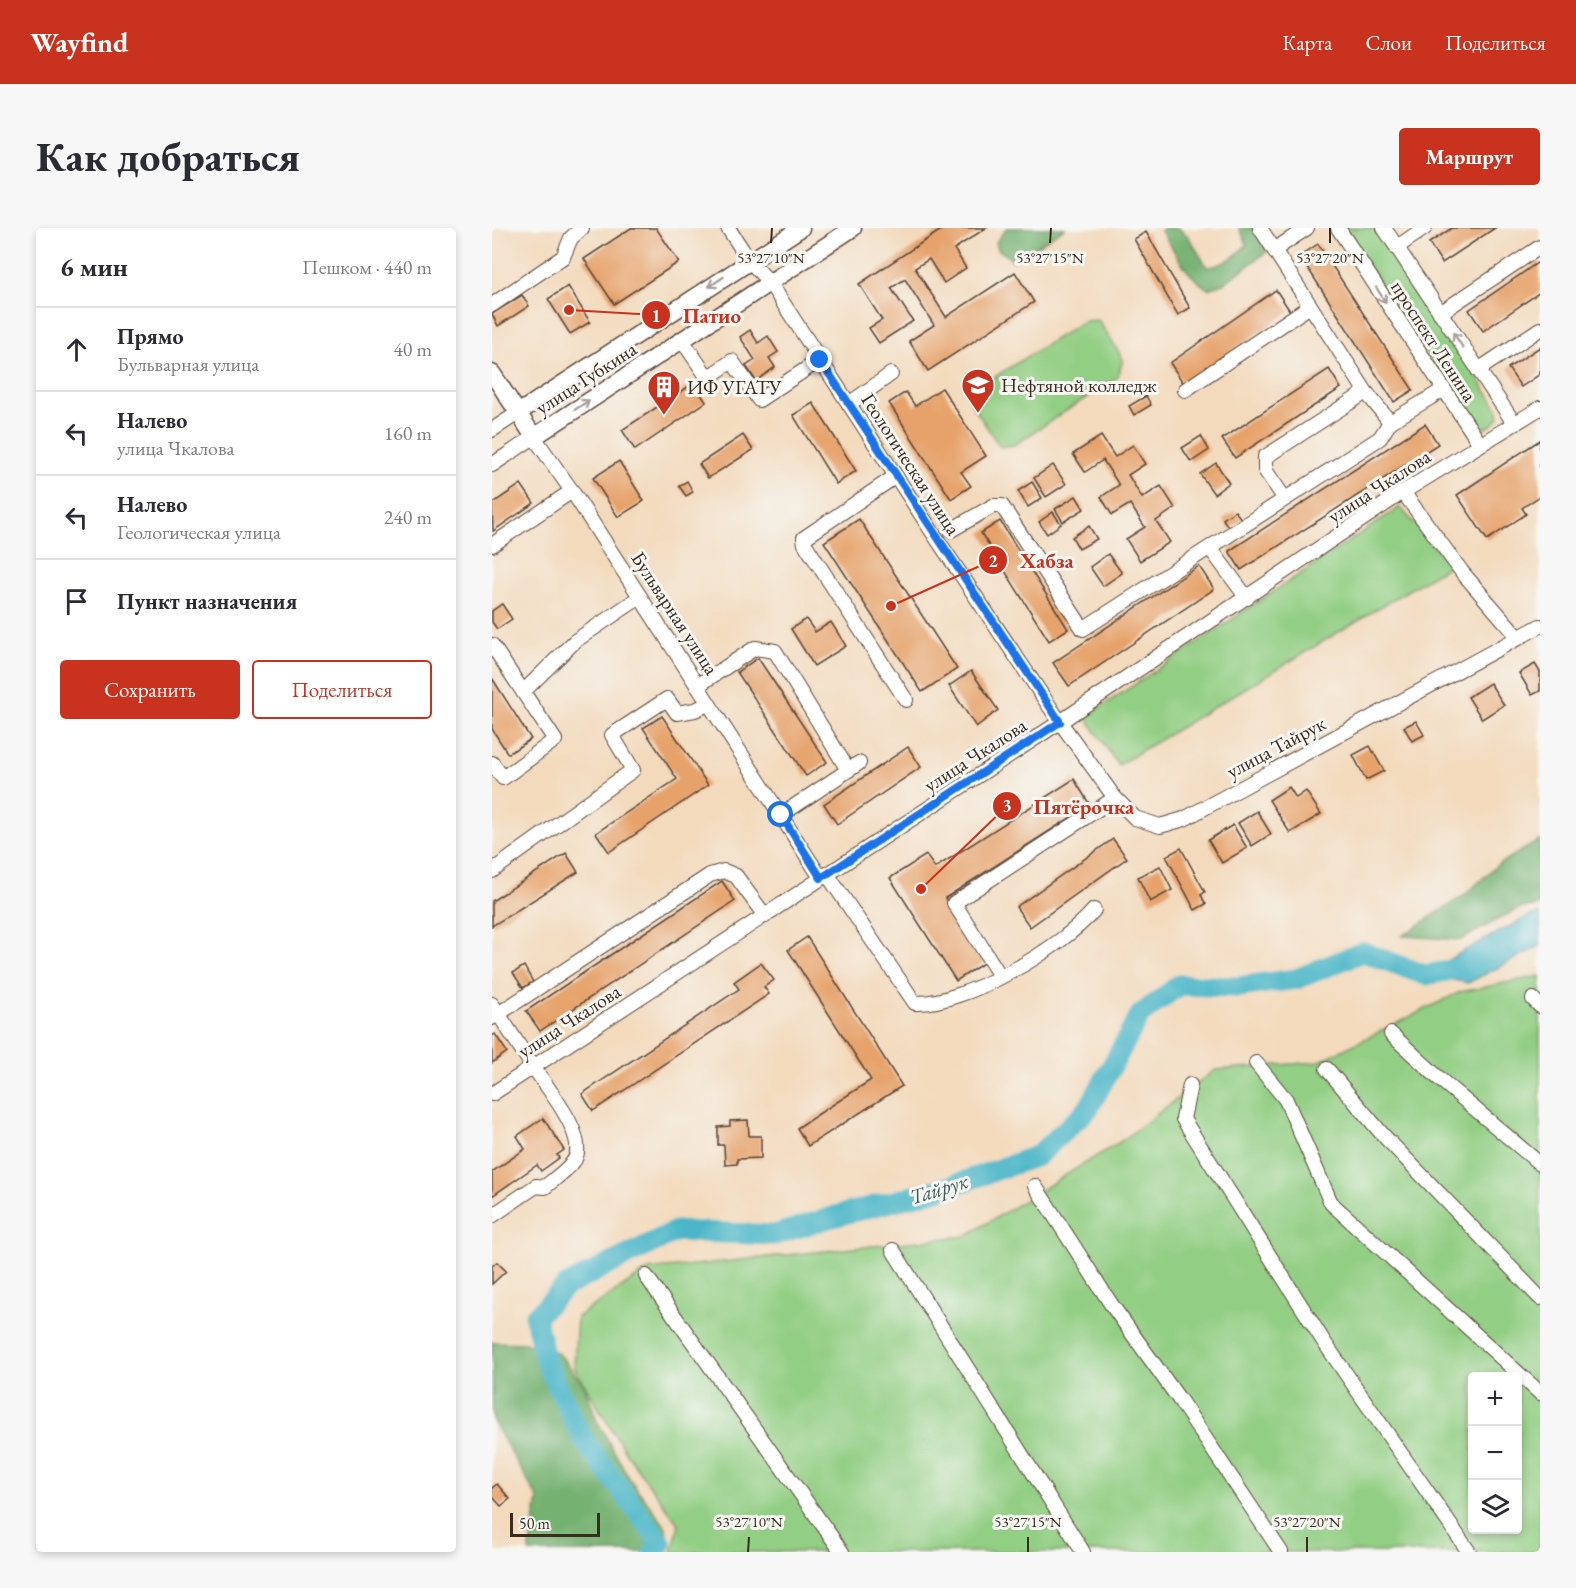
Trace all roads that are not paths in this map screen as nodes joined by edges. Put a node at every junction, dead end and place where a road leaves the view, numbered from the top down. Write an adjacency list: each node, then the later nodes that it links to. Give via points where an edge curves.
1 (582, 228): 15 (street, via 571,238 563,257)
2 (728, 228): 13 (street, Геологическая улица)
3 (801, 228): 13 (main road, улица Губкина)
4 (853, 228): 14 (main road, улица Губкина)
5 (1260, 228): 12 (street)
6 (1307, 228): 12 (street)
7 (1338, 228): 25 (street, проспект Ленина, one-way to 25)
8 (1384, 228): 10 (street, проспект Ленина)
9 (1425, 228): 10 (street)
10 (1397, 247): 17 (street, проспект Ленина)
11 (1540, 247): 17 (street)
12 (1274, 250): 16 (street)
13 (749, 260): 14 (street, Геологическая улица); 29 (main road, улица Губкина, one-way to 29)
14 (770, 283): 19 (main road, улица Губкина); 20 (street, Геологическая улица)
15 (492, 305)
16 (1310, 306): 24 (street); 26 (street)
17 (1440, 313): 21 (street, проспект Ленина, one-way to 17)
18 (1540, 329): 21 (street)
19 (682, 340): 20 (street, via 706,375 732,361 759,400); 33 (main road, улица Губкина, one-way to 19)
20 (820, 360): 27 (street, Геологическая улица)
21 (1478, 370): 31 (street, проспект Ленина)
22 (492, 373): 29 (main road, Бульварная улица)
23 (891, 374): 27 (street)
24 (1185, 390)
25 (1443, 390): 30 (street); 34 (street, проспект Ленина)
26 (1366, 392): 30 (street); 39 (street, via 1265,457 1265,470)
27 (849, 404): 36 (street, Геологическая улица)
28 (1540, 408): 31 (street, улица Чкалова)
29 (518, 413): 32 (street, улица Губкина); 33 (main road, Бульварная улица)
30 (1390, 422): 39 (street, via 1380,438)
31 (1514, 423): 34 (street, улица Чкалова)
32 (492, 430)
33 (534, 437): 35 (street, улица Губкина); 37 (street, Бульварная улица)
34 (1480, 444): 38 (street, улица Чкалова)
35 (492, 465)
36 (896, 476): 50 (street, via 804,538); 52 (street, Геологическая улица)
37 (572, 491): 41 (street); 43 (street, Бульварная улица)
38 (1403, 492): 44 (street, улица Чкалова); 46 (street, via 1462,572)
39 (1285, 499): 42 (street)
40 (951, 530): 42 (street, via 993,506 1002,506 1083,629)
41 (492, 545)
42 (1210, 548): 44 (street)
43 (640, 597): 48 (street, Бульварная улица); 49 (street, via 575,640)
44 (1246, 597): 52 (street, улица Чкалова)
45 (1540, 626): 46 (street, улица Тайрук)
46 (1519, 638): 54 (street, улица Тайрук, via 1184,819 1160,826 1135,818)
47 (492, 645): 49 (street)
48 (697, 686): 51 (street, Бульварная улица); 55 (street, via 755,648 775,651 854,766)
49 (523, 692): 53 (street, via 555,740 503,778)
50 (906, 700)
51 (708, 704): 55 (street, Бульварная улица); 56 (street, via 677,713 667,699 612,735 633,770)
52 (1060, 722): 54 (street, улица Тайрук); 57 (street, улица Чкалова)
53 (492, 763)
54 (1115, 798): 60 (street, via 954,903)
55 (781, 815): 57 (street, Бульварная улица)
56 (492, 871)
57 (824, 876): 59 (street, улица Чкалова); 60 (street, Бульварная улица, via 915,1003 973,992)
58 (1094, 910): 60 (street, via 1084,921)
59 (765, 916): 61 (street, via 736,876 724,871 710,875); 64 (street, улица Чкалова)
60 (1000, 976)
61 (494, 1012): 64 (street)
62 (1391, 1034): 68 (street)
63 (1256, 1063): 74 (street, via 1286,1100 1331,1203)
64 (534, 1067): 67 (street, улица Чкалова); 70 (street, via 576,1134 579,1147 574,1161 545,1187 536,1186)
65 (1327, 1069): 73 (street, via 1383,1135)
66 (1190, 1085): 78 (street, via 1183,1119 1324,1342)
67 (492, 1094)
68 (1540, 1164)
69 (1035, 1186): 77 (street)
70 (492, 1216)
71 (893, 1250): 76 (street)
72 (646, 1276): 75 (street)
73 (1540, 1298)
74 (1540, 1393)
75 (842, 1552)
76 (1083, 1552)
77 (1281, 1552)
78 (1469, 1552)

